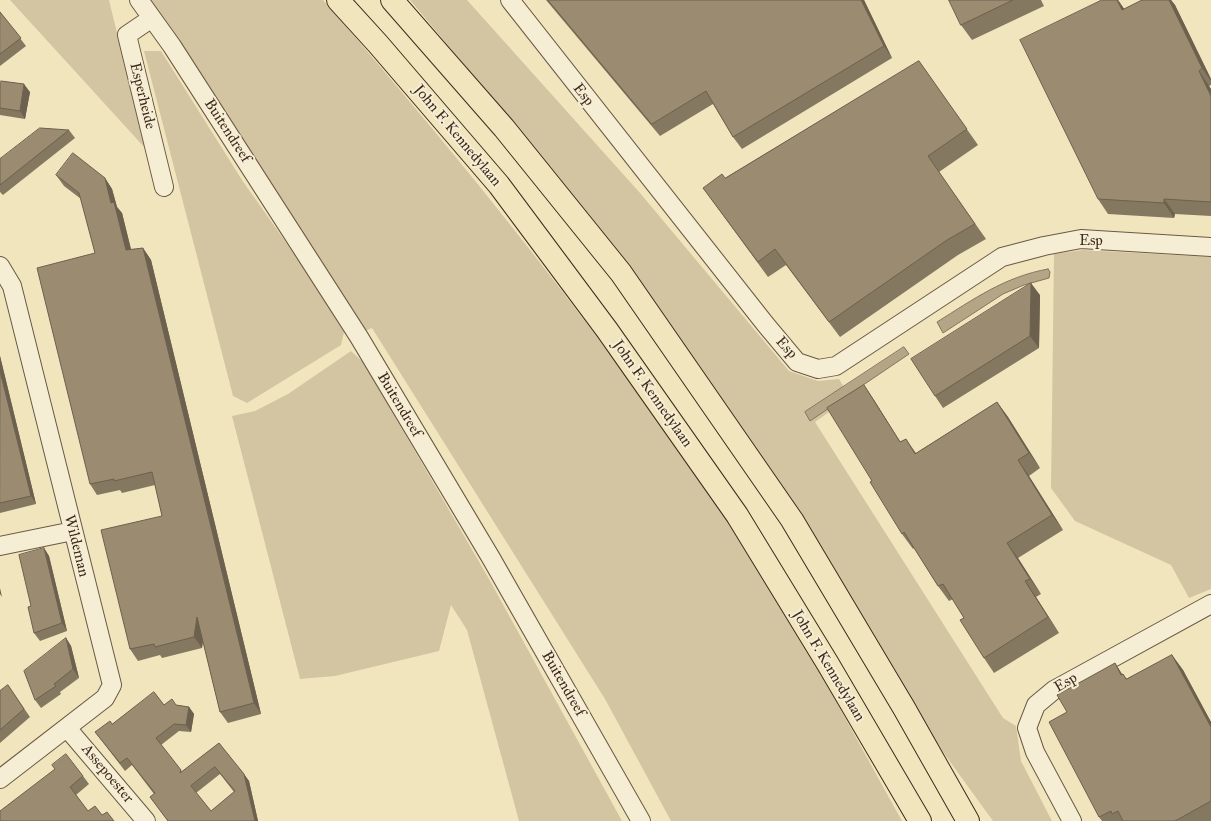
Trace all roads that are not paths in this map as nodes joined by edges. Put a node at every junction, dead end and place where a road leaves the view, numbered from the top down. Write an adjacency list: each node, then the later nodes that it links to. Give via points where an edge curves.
1 (139, 0): 5 (street, Buitendreef)
2 (338, 0): 16 (highway, John F. Kennedylaan, via 499,185 611,336 737,515)
3 (392, 0): 17 (highway, via 504,128 621,273 792,520)
4 (510, 0): 7 (street, Esp, via 797,362 818,369 836,366 1002,257 1081,239)
5 (152, 18): 6 (street, Esperheide, via 127,35); 15 (street, Buitendreef, via 359,337 491,558)
6 (164, 187)
7 (1211, 247)
8 (0, 266): 9 (street, Wildeman, via 12,286)
9 (72, 531): 10 (street); 12 (street, Wildeman, via 112,685 104,698)
10 (0, 546)
11 (1211, 604): 18 (street, Esp, via 1054,690 1036,705 1027,728 1035,752)
12 (67, 728): 13 (street, Wildeman); 14 (street, Assepoester)
13 (0, 779)
14 (146, 821)
15 (641, 821)
16 (920, 821)
17 (968, 821)
18 (1072, 821)

